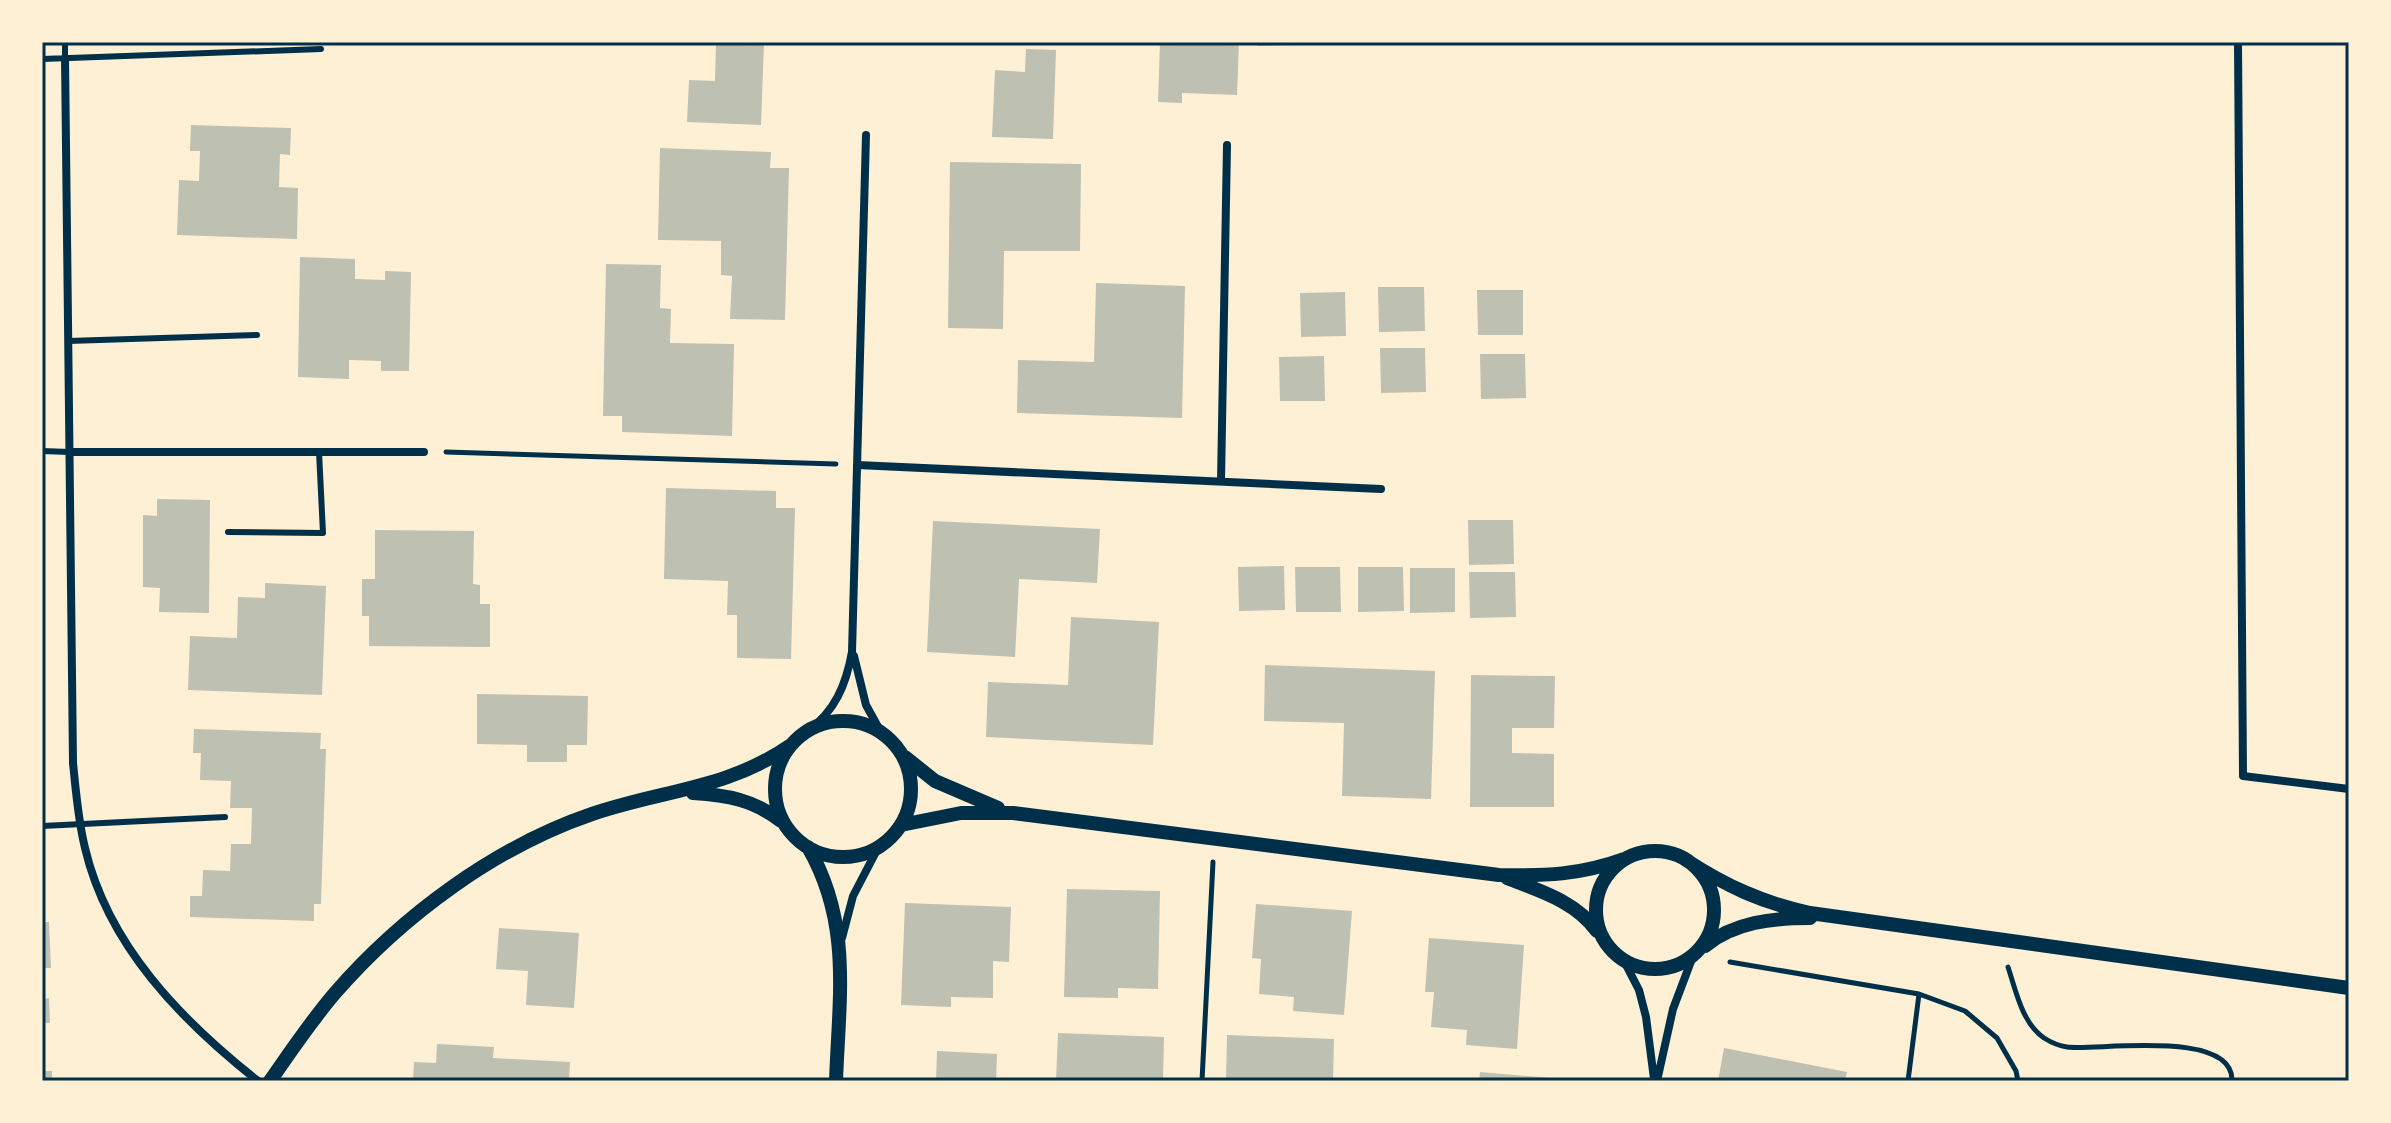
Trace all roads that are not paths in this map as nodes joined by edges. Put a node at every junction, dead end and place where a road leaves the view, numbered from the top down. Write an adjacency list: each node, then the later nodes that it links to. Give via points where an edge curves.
1 (65, 42): 4 (lane)
2 (2238, 42): 23 (street, via 2243,776)
3 (321, 49): 4 (lane)
4 (65, 58): 5 (lane); 9 (street)
5 (42, 59)
6 (866, 135): 14 (street)
7 (1227, 145): 15 (street)
8 (257, 335): 9 (lane)
9 (68, 341): 11 (street)
10 (42, 451): 11 (lane)
11 (69, 452): 12 (street); 28 (street, via 73,763)
12 (319, 452): 13 (street); 17 (lane, via 323,533)
13 (424, 452)
14 (857, 465): 15 (street); 18 (street)
15 (1221, 481): 16 (street)
16 (1381, 489)
17 (228, 532)
18 (852, 643): 19 (street, via 839,696); 20 (street, via 860,688)
19 (808, 731): 20 (street, via 838,721 859,723); 21 (street)
20 (882, 734): 22 (street)
21 (791, 745): 24 (street, via 755,768); 27 (street, via 775,783)
22 (902, 754): 25 (street, via 935,781); 29 (street, via 911,795)
23 (2349, 789)
24 (681, 792): 27 (street, via 744,799); 43 (street, via 591,814 548,832 467,879 365,962 313,1020)
25 (1013, 813): 29 (street, via 961,813); 35 (street)
26 (225, 817): 28 (lane)
27 (784, 823): 31 (street)
28 (80, 824): 30 (lane); 42 (street, via 98,888 132,954 179,1010)
29 (901, 825): 32 (street)
30 (42, 826)
31 (808, 847): 32 (street, via 837,857); 38 (street, via 833,904)
32 (878, 848): 38 (street, via 853,896)
33 (1624, 859): 34 (street, via 1651,851); 35 (street, via 1560,875); 37 (street, via 1609,872 1597,896 1597,923)
34 (1686, 860): 36 (street, via 1748,896); 39 (street, via 1706,880 1713,897 1713,925)
35 (1499, 875): 37 (street, via 1570,905)
36 (1842, 917): 39 (street, via 1742,926 1717,936); 41 (street)
37 (1604, 941): 40 (street)
38 (841, 947): 44 (street)
39 (1696, 953): 40 (street, via 1659,970); 45 (street, via 1669,1022)
40 (1624, 961): 45 (street, via 1639,990)
41 (2349, 988)
42 (258, 1081)
43 (270, 1081)
44 (836, 1081)
45 (1656, 1081)

